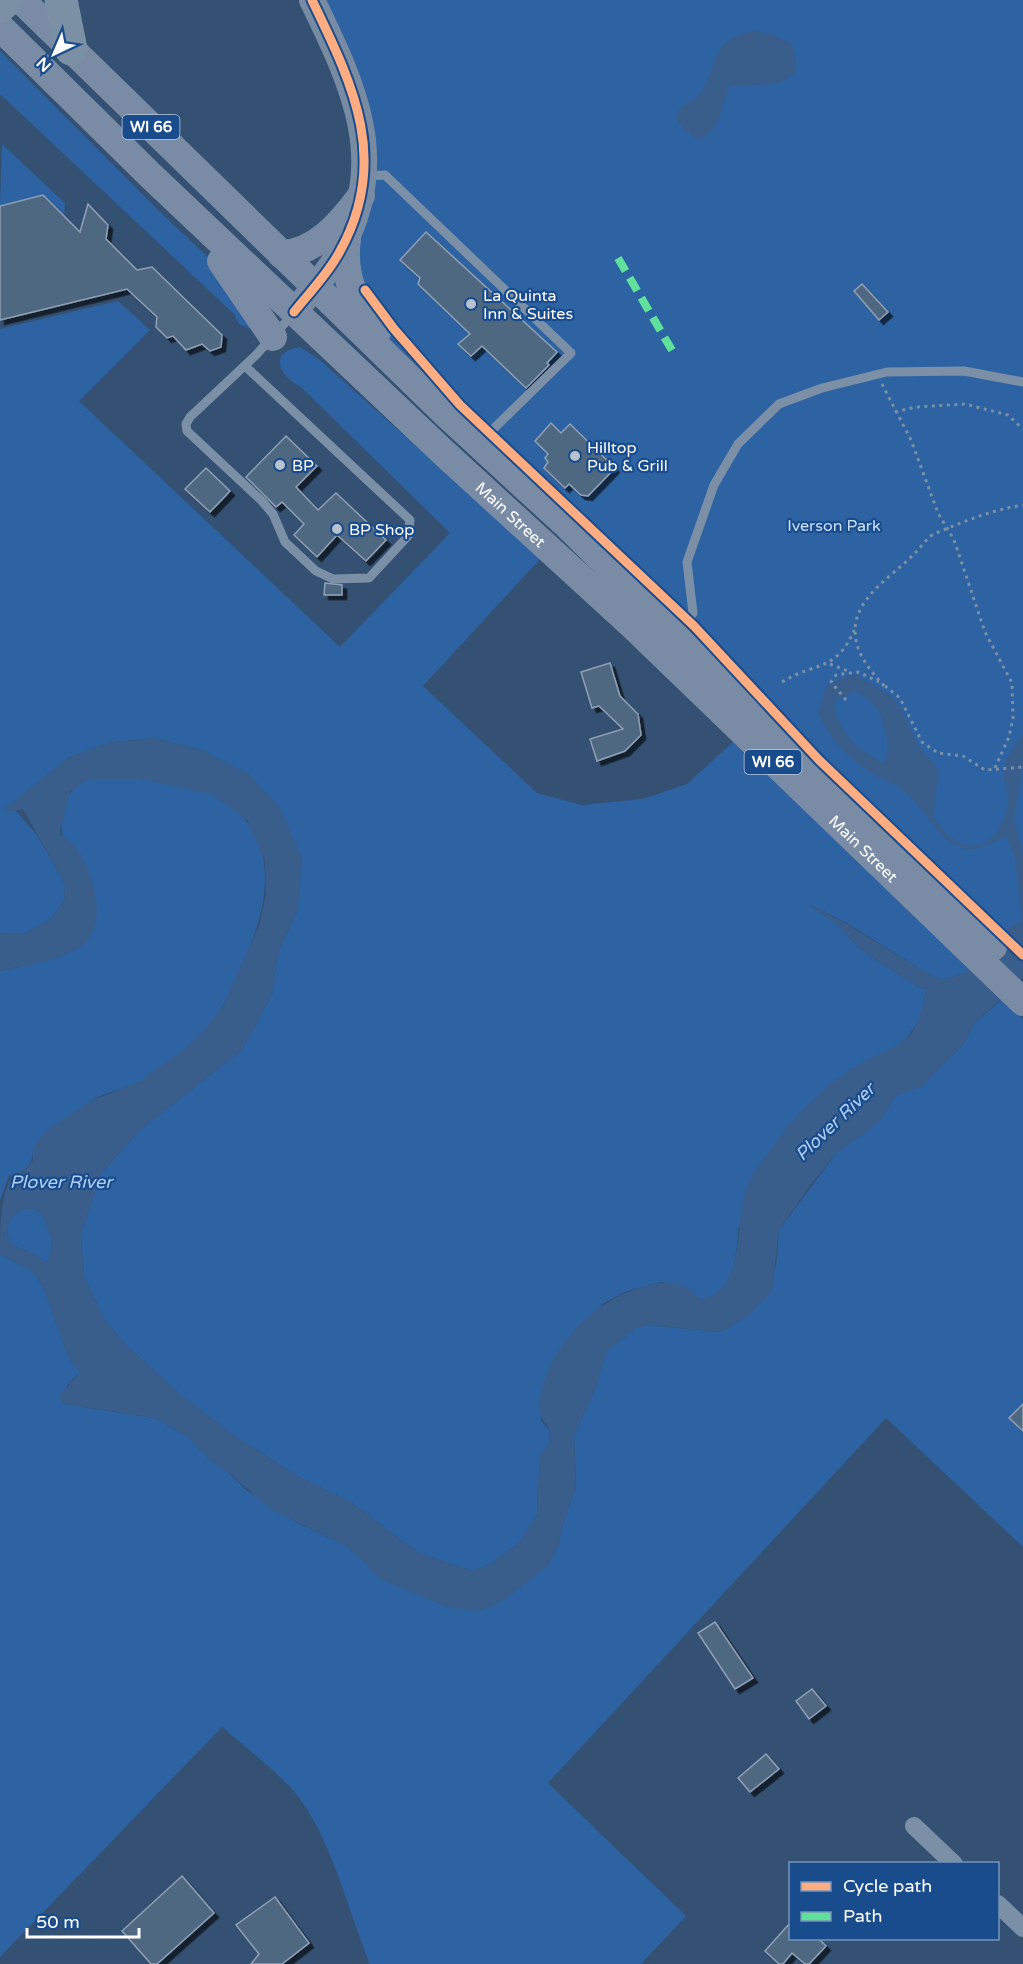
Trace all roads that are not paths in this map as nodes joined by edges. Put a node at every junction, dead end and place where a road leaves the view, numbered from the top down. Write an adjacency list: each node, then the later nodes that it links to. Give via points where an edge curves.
1 (7, 0): 5 (highway)
2 (21, 0): 7 (main road, Main Street / WI 66)
3 (61, 0): 7 (highway)
4 (312, 0): 10 (street, via 349,76 359,114)
5 (0, 6)
6 (0, 27): 8 (main road, Main Street / WI 66)
7 (71, 49): 12 (main road, Main Street / WI 66)
8 (54, 82): 9 (main road, Main Street / WI 66); 13 (main road, via 82,96 130,130 287,283)
9 (150, 175): 14 (main road, Main Street / WI 66); 15 (main road, via 167,209 228,268)
10 (362, 186): 11 (street); 12 (main road, via 348,213 323,237 302,250); 19 (lane, via 385,175 571,353)
11 (347, 239): 13 (street); 18 (main road, via 347,275 360,307)
12 (281, 254): 13 (main road, Main Street / WI 66)
13 (315, 287): 14 (street); 18 (main road, Main Street / WI 66)
14 (294, 312): 15 (lane); 18 (main road, via 314,315 329,324 409,397); 20 (main road, Main Street / WI 66, via 445,454)
15 (273, 337): 16 (lane)
16 (245, 366): 16 (lane, via 190,417 188,430 262,501 273,514 285,542 316,571 333,579 369,578 408,536 410,520)
17 (1023, 382): 21 (lane, via 964,371 887,372 822,388 779,404 738,444 714,486 687,562 693,613)
18 (445, 413): 19 (main road, Main Street / WI 66)
19 (479, 444): 20 (main road, Main Street / WI 66)
20 (579, 557): 21 (main road, Main Street / WI 66); 22 (main road, Main Street / WI 66)
21 (677, 635): 22 (main road, Main Street / WI 66)
22 (982, 951): 23 (main road, Main Street / WI 66)
23 (1020, 991)
24 (914, 1826): 25 (street)
25 (953, 1862)
26 (999, 1905): 27 (street)
27 (1023, 1928)

